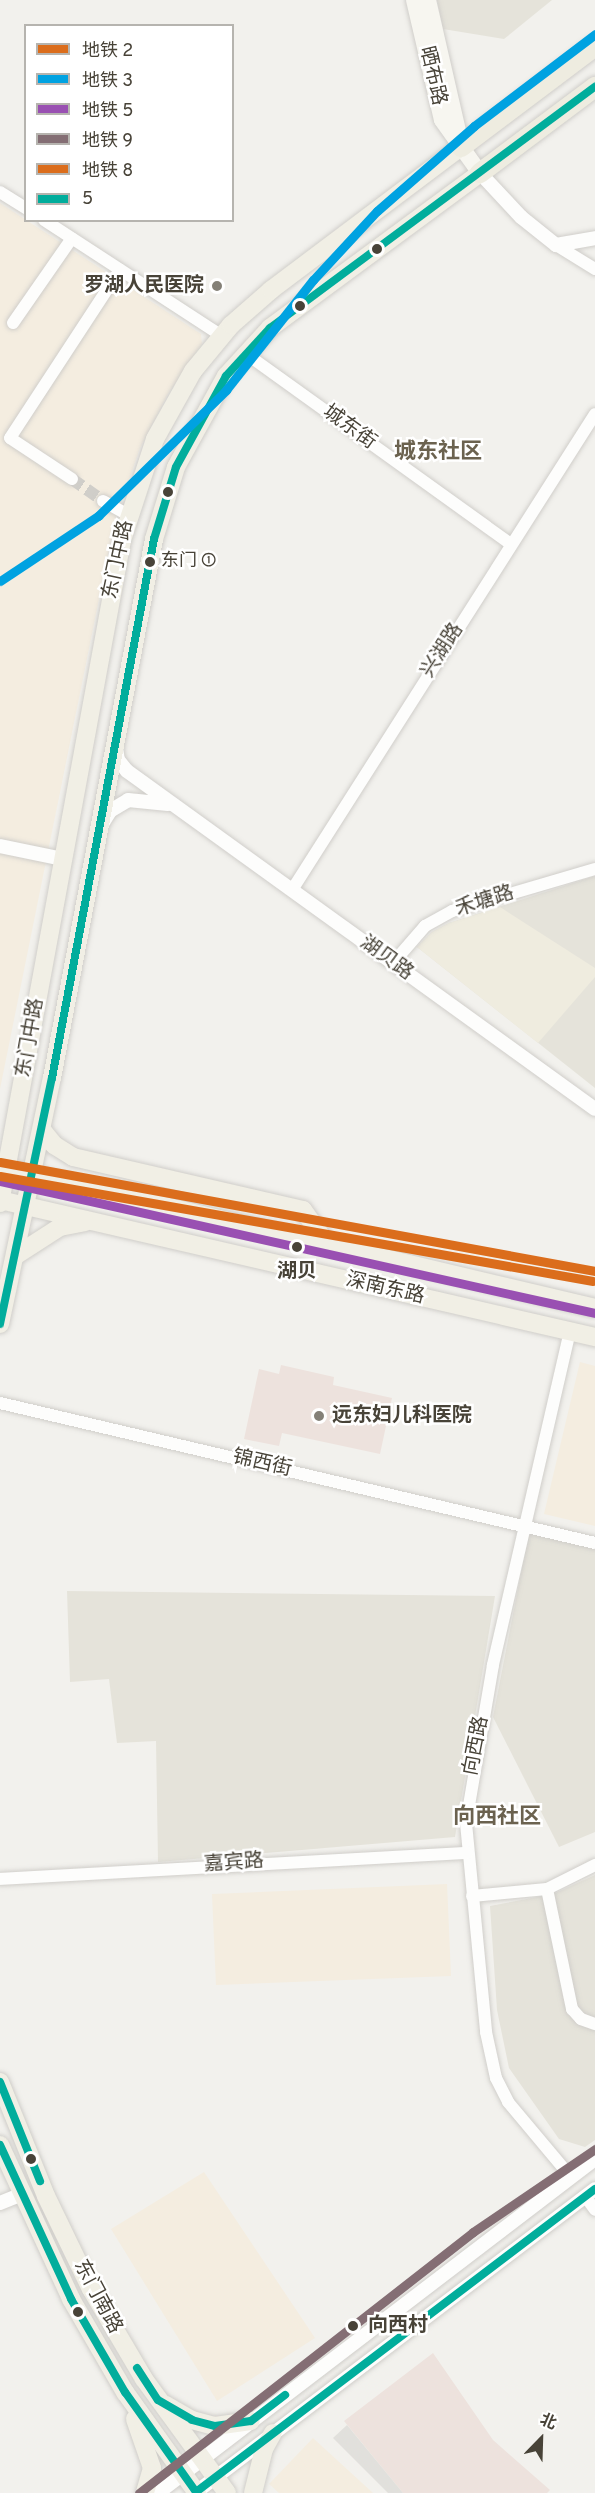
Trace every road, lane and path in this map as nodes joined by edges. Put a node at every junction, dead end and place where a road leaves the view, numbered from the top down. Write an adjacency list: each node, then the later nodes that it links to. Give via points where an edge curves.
1 (414, 0): 5 (main road, 晒布路, via 442,120)
2 (428, 0): 5 (main road, 晒布路)
3 (595, 45): 5 (highway, 东门中路)
4 (595, 87): 6 (highway, 东门中路)
5 (461, 147): 6 (main road, 晒布路); 16 (main road, 东门中路, via 266,294)
6 (480, 173): 12 (street, via 521,217); 17 (main road, 东门中路, via 285,315)
7 (0, 192): 8 (street)
8 (24, 207)
9 (47, 222): 10 (street)
10 (72, 238): 13 (street); 15 (street)
11 (595, 238): 12 (street)
12 (556, 245): 14 (street)
13 (120, 270): 16 (street); 19 (street, via 10,438)
14 (595, 270)
15 (13, 323)
16 (222, 336): 21 (main road, 东门中路, via 173,404 147,459)
17 (245, 353): 22 (street, 城东街); 23 (main road, 东门中路, via 196,424 163,505)
18 (595, 414): 22 (street, 兴湖路)
19 (72, 479)
20 (104, 501): 21 (street)
21 (128, 515): 27 (main road, 东门中路)
22 (511, 544): 29 (street, 兴湖路)
23 (116, 746): 24 (street, 湖贝路, via 124,768); 25 (main road, 东门中路)
24 (179, 808): 25 (street, 湖贝路, via 156,801 128,800 110,811); 29 (street, 湖贝路)
25 (99, 830): 33 (main road, 东门中路)
26 (0, 846): 27 (street)
27 (63, 859): 32 (main road, 东门中路)
28 (595, 868): 30 (street, 禾塘路, via 452,911 425,926)
29 (292, 890): 30 (street, 湖贝路)
30 (393, 963): 31 (street, 湖贝路)
31 (595, 1109)
32 (17, 1114): 34 (main road); 35 (main road, 东门中路)
33 (42, 1130): 36 (main road, 东门中路); 40 (main road, via 73,1157 303,1210)
34 (0, 1131)
35 (4, 1168): 36 (main road, 深南东路); 37 (main road, 东门中路)
36 (33, 1175): 38 (main road, 东门中路); 40 (main road, 深南东路)
37 (0, 1201): 38 (main road, 深南东路)
38 (26, 1206): 39 (main road, 深南东路); 41 (main road)
39 (100, 1223): 41 (main road, via 60,1227); 44 (main road, 深南东路)
40 (328, 1245): 42 (main road, 深南东路)
41 (15, 1256): 43 (main road)
42 (595, 1308)
43 (0, 1324)
44 (570, 1331): 45 (main road, 深南东路); 47 (street, 向西路)
45 (595, 1337)
46 (0, 1402): 47 (street, 锦西街)
47 (524, 1525): 48 (street, 锦西街); 49 (street, 向西路, via 469,1790)
48 (595, 1543)
49 (467, 1853): 51 (street, 嘉宾路); 53 (street, 向西路)
50 (595, 1865): 52 (street)
51 (0, 1879)
52 (547, 1889): 53 (street); 54 (street, via 572,2008 581,2019)
53 (472, 1896): 58 (street, 向西路, via 487,2044 496,2078 508,2102)
54 (595, 2024)
55 (0, 2082): 64 (main road, 东门南路, via 46,2196 91,2289)
56 (0, 2145): 60 (main road, 东门南路)
57 (595, 2159): 58 (street)
58 (571, 2177): 65 (street)
59 (590, 2193): 62 (street); 66 (street)
60 (20, 2195): 61 (street); 63 (main road, 东门南路, via 71,2299)
61 (0, 2203)
62 (595, 2210)
63 (125, 2392): 68 (main road, 东门南路); 70 (main road, via 152,2468)
64 (158, 2400): 65 (main road, via 192,2420 215,2426); 67 (main road, 东门南路)
65 (252, 2421): 67 (street)
66 (273, 2433): 69 (street); 74 (main road, via 264,2449)
67 (201, 2460): 68 (street); 69 (main road, 东门南路)
68 (182, 2474): 71 (street); 72 (main road, 东门南路)
69 (214, 2478): 72 (street); 73 (main road, 东门南路)
70 (145, 2493)
71 (158, 2493)
72 (196, 2493)
73 (227, 2493)
74 (253, 2493)

